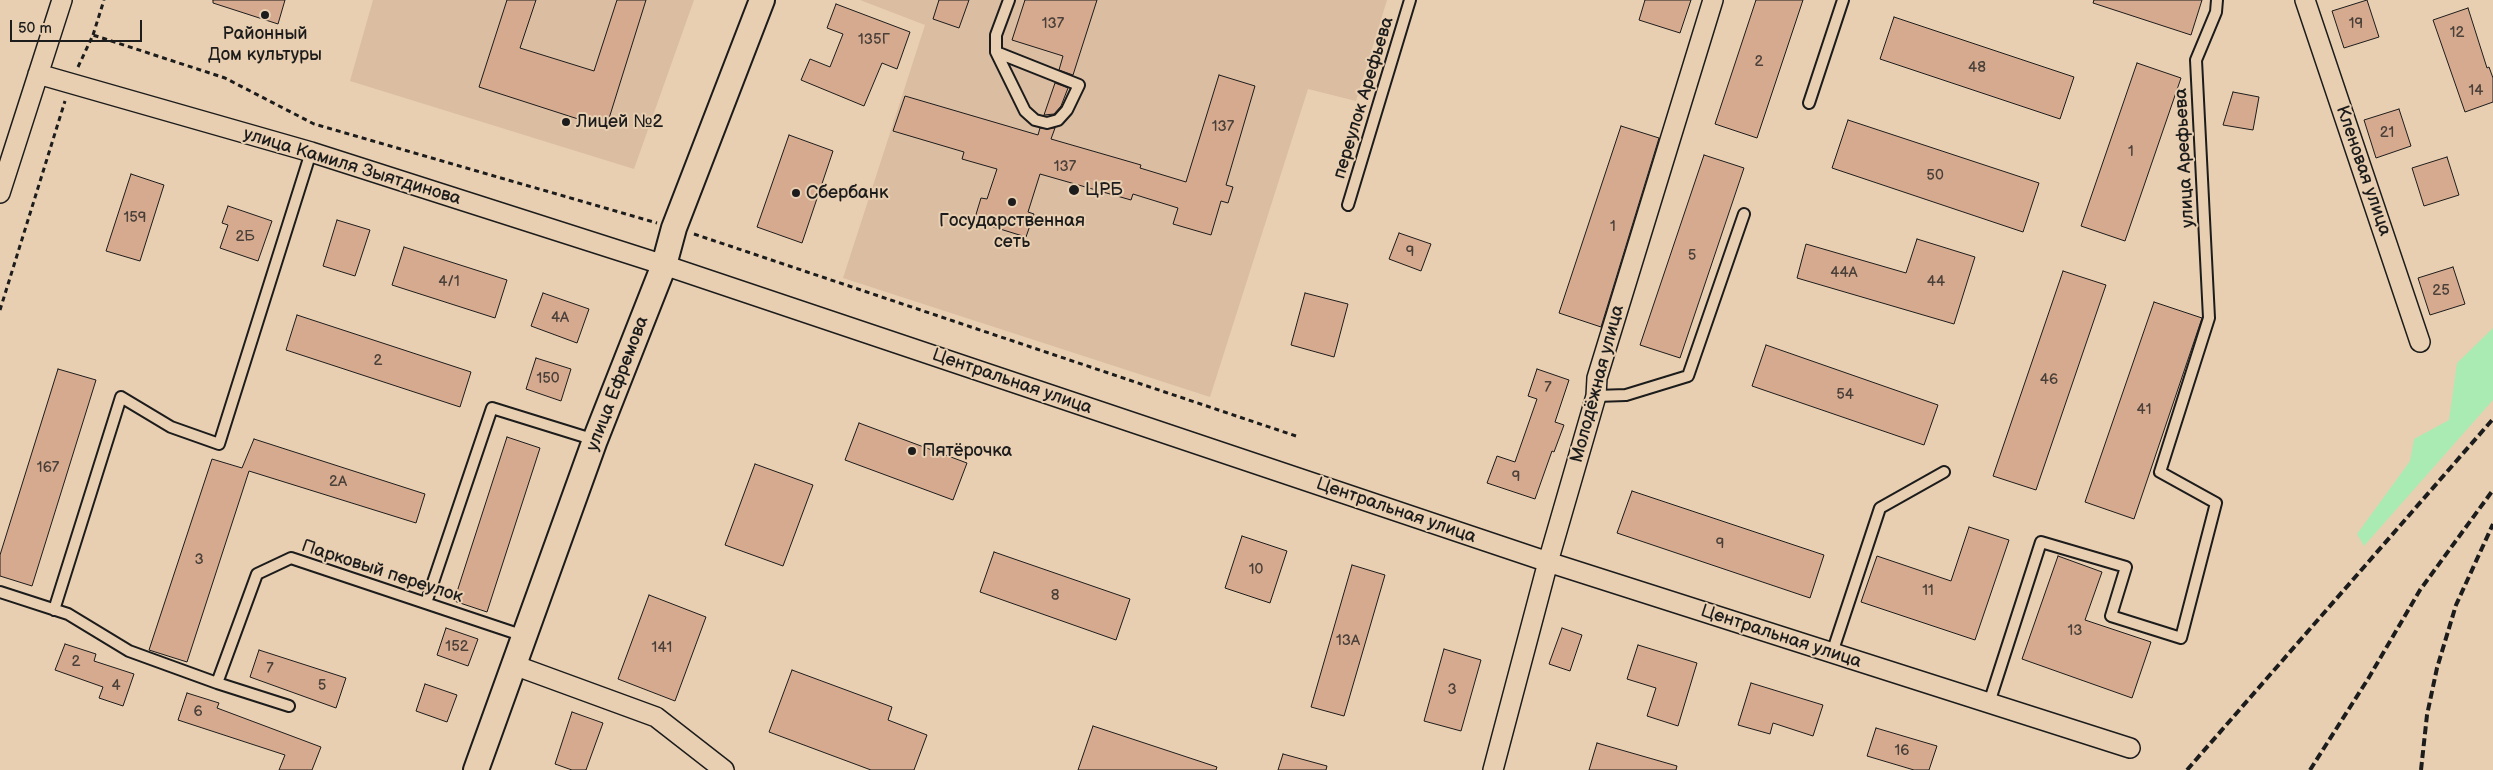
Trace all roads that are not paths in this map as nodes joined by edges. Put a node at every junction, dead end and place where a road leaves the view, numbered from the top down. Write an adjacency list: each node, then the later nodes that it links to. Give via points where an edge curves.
1 (62, 0): 10 (street)
2 (762, 0): 16 (street, улица Ефремова, via 674,228)
3 (1009, 0): 9 (lane, via 996,35)
4 (1410, 0): 14 (lane, переулок Арефьева)
5 (1713, 0): 18 (street, Молодёжная улица, via 1597,378)
6 (1842, 0): 11 (lane)
7 (2217, 0): 29 (lane, улица Арефьева, via 2216,12 2196,60 2209,318 2160,472 2216,502 2181,638 2111,616 2126,566 2041,542)
8 (2305, 0): 17 (street, Кленовая улица)
9 (996, 52): 9 (lane, via 1025,111 1036,120 1058,120 1067,110 1079,85)
10 (38, 74): 12 (street, улица Камиля Зыятдинова); 13 (street)
11 (1809, 103)
12 (311, 152): 16 (street, улица Камиля Зыятдинова); 24 (lane, via 219,444 171,427 121,397)
13 (0, 194)
14 (1348, 205)
15 (1744, 214): 18 (lane, via 1688,376 1626,395)
16 (664, 265): 19 (street, улица Ефремова); 21 (street, Центральная улица)
17 (2420, 342)
18 (1596, 396): 21 (street, Молодёжная улица)
19 (596, 440): 23 (lane, via 492,408); 25 (street, улица Ефремова)
20 (1944, 472): 26 (lane, via 1880,508)
21 (1548, 562): 26 (street, Центральная улица); 34 (street, Молодёжная улица)
22 (0, 592): 24 (lane)
23 (426, 603): 25 (lane, Парковый переулок); 28 (lane, Парковый переулок, via 290,558 257,574)
24 (54, 610): 28 (lane, via 68,614 129,651)
25 (524, 636): 27 (street, улица Ефремова)
26 (1832, 653): 29 (street, Центральная улица)
27 (514, 665): 32 (street, улица Ефремова); 33 (street, via 656,717)
28 (217, 683): 30 (lane)
29 (1989, 703): 31 (street, Центральная улица)
30 (289, 706)
31 (2130, 748)
32 (476, 770)
33 (724, 770)
34 (1493, 770)

